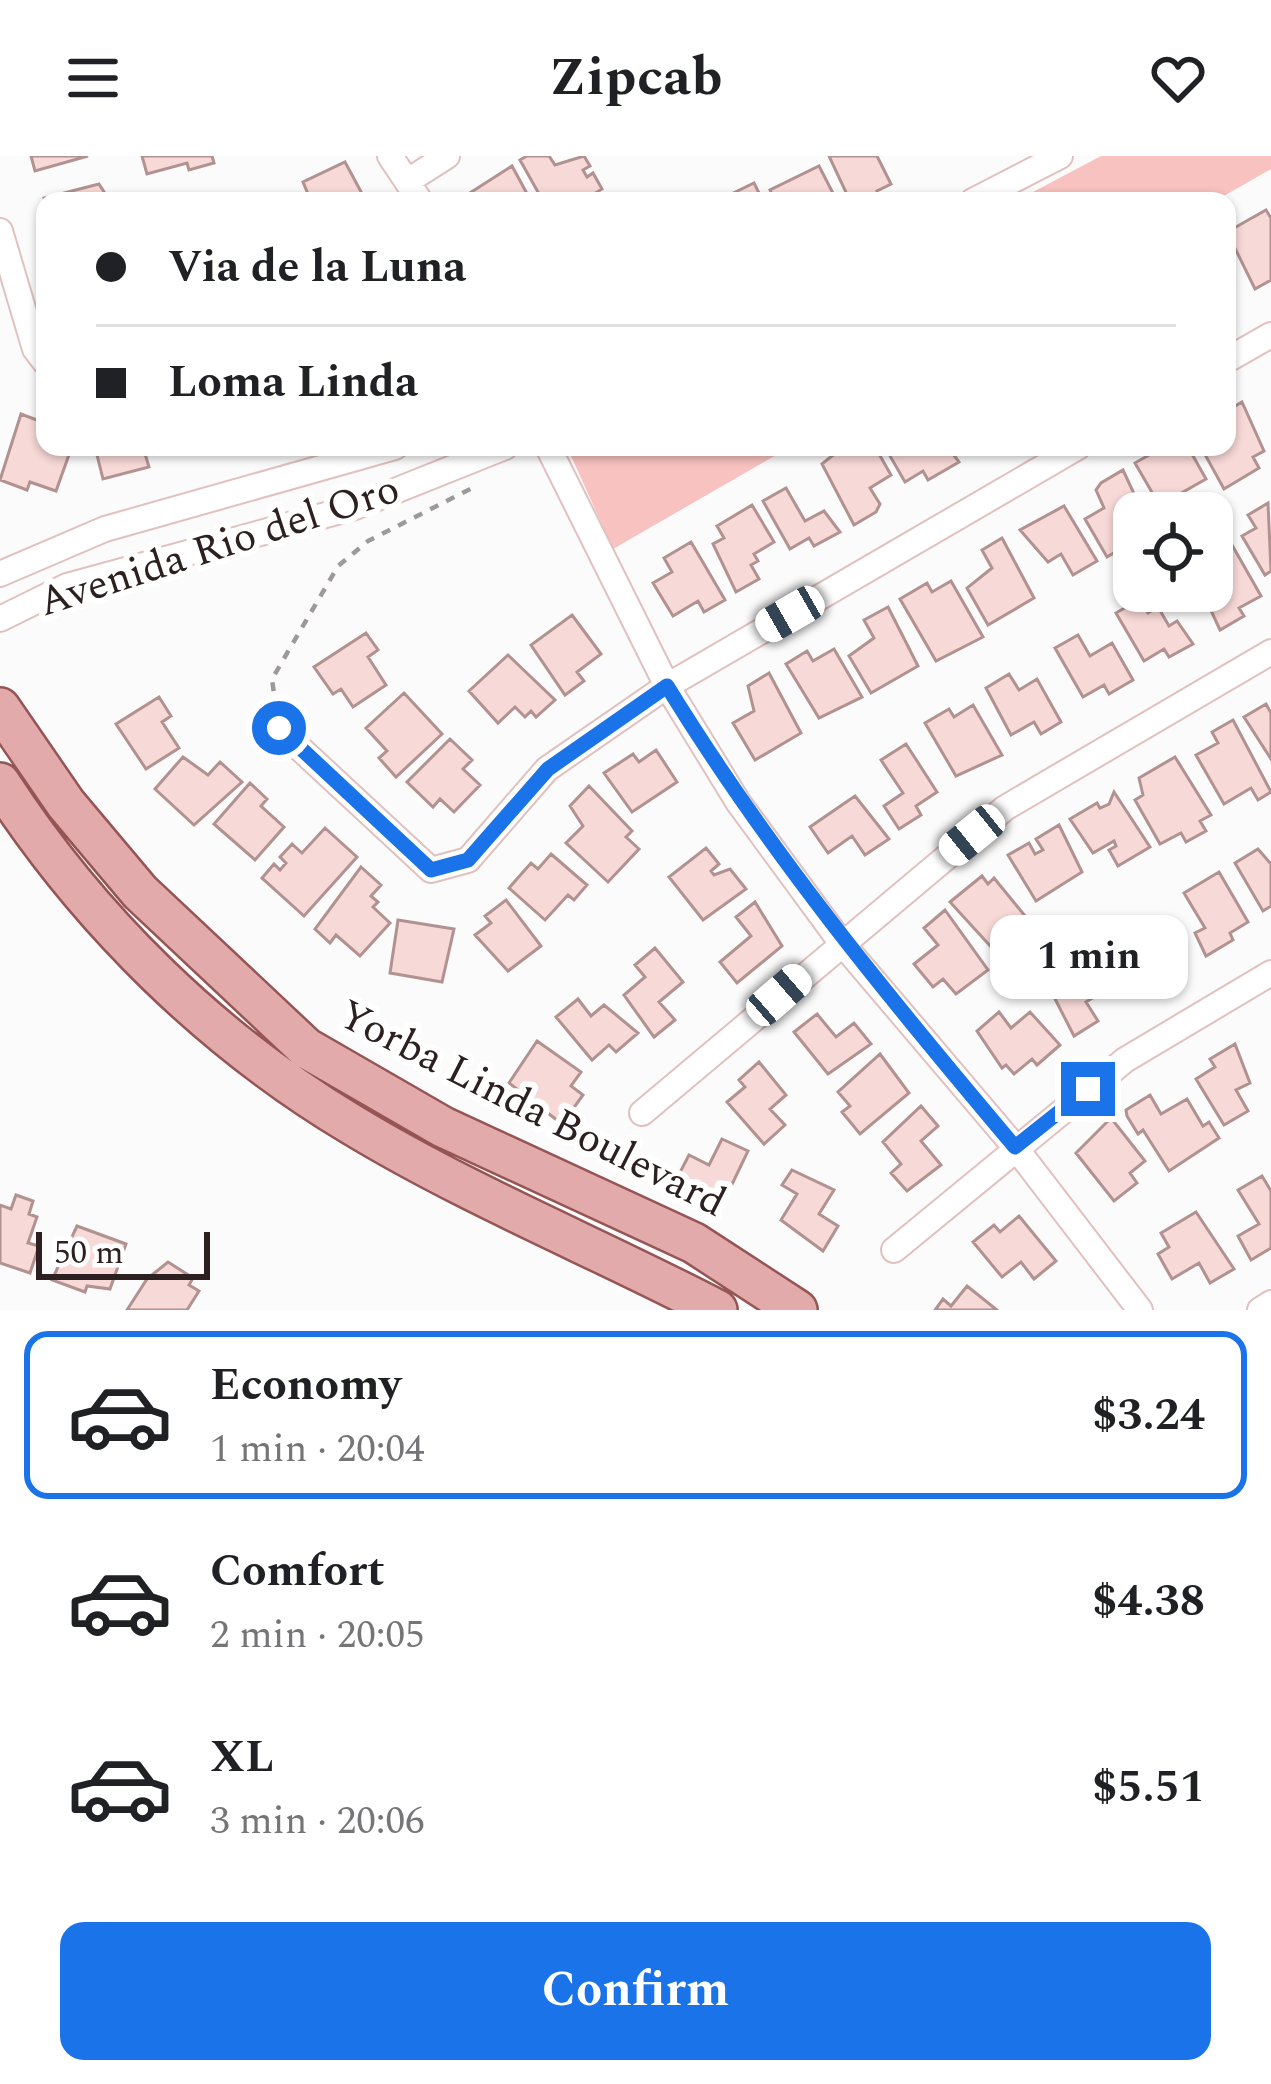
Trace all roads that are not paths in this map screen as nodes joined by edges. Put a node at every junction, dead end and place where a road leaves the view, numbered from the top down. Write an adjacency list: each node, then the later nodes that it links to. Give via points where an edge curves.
1 (390, 156): 4 (street)
2 (447, 156): 4 (street)
3 (1060, 156): 5 (street)
4 (414, 191)
5 (990, 192)
6 (0, 230): 8 (street)
7 (1271, 335): 9 (street)
8 (36, 351)
9 (1236, 355)
10 (371, 456): 14 (street, Avenida Rio del Oro, via 105,529)
11 (483, 456): 15 (street, Avenida Rio del Oro, via 356,508 67,586)
12 (552, 456): 17 (street)
13 (1063, 456): 17 (street)
14 (0, 574)
15 (0, 619)
16 (1271, 652): 21 (street, via 1005,808)
17 (667, 686): 19 (street, via 548,769 468,860 431,870); 21 (street, via 738,802)
18 (0, 708): 28 (main road, Yorba Linda Boulevard, via 140,892 306,1048 442,1127 694,1244)
19 (279, 728)
20 (0, 783): 27 (main road, via 100,914 173,991 266,1068 474,1192)
21 (841, 941): 23 (street); 24 (street)
22 (1271, 974): 24 (street, via 1125,1060)
23 (642, 1113)
24 (1015, 1147): 25 (street); 29 (street)
25 (894, 1250)
26 (1271, 1304): 30 (street)
27 (718, 1310)
28 (797, 1310)
29 (1139, 1310)
30 (1260, 1310)

